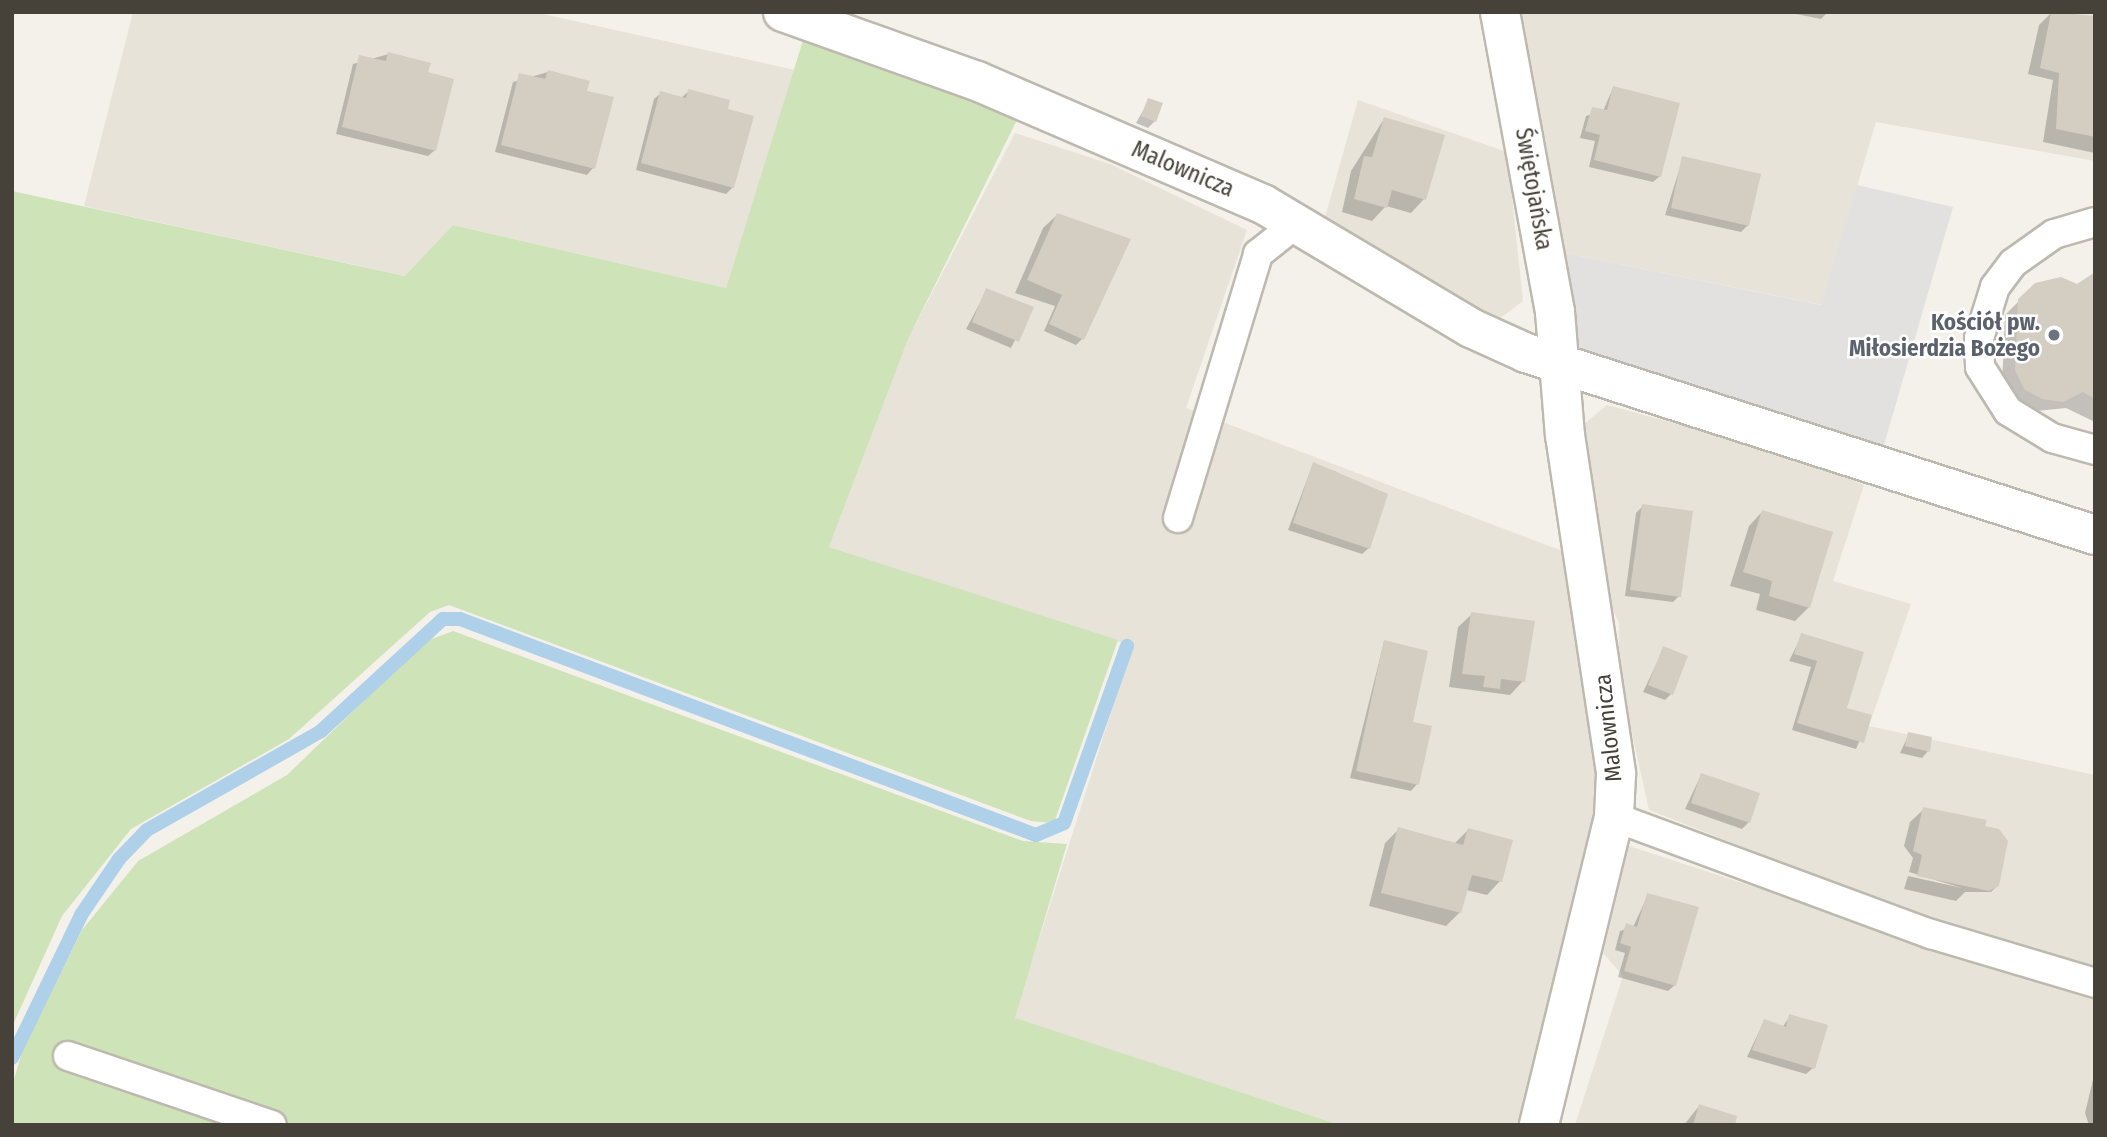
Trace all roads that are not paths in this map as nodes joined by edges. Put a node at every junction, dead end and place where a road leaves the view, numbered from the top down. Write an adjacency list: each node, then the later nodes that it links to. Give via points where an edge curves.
1 (783, 12): 4 (street, Malownicza, via 976,81)
2 (1500, 12): 5 (street, Świętojańska)
3 (2095, 222): 6 (lane, via 2054,234 2013,263 1994,287 1979,338 1980,367 2008,411 2052,438)
4 (1297, 223): 5 (street, Malownicza, via 1471,328); 7 (lane, via 1258,254)
5 (1563, 367): 8 (street, Malownicza); 9 (street, Malownicza, via 1565,435 1614,746)
6 (2095, 450)
7 (1178, 519)
8 (2095, 535)
9 (1614, 817): 10 (lane, via 1931,934); 13 (street, Malownicza)
10 (2095, 983)
11 (68, 1056): 12 (lane)
12 (272, 1125)
13 (1539, 1125)

